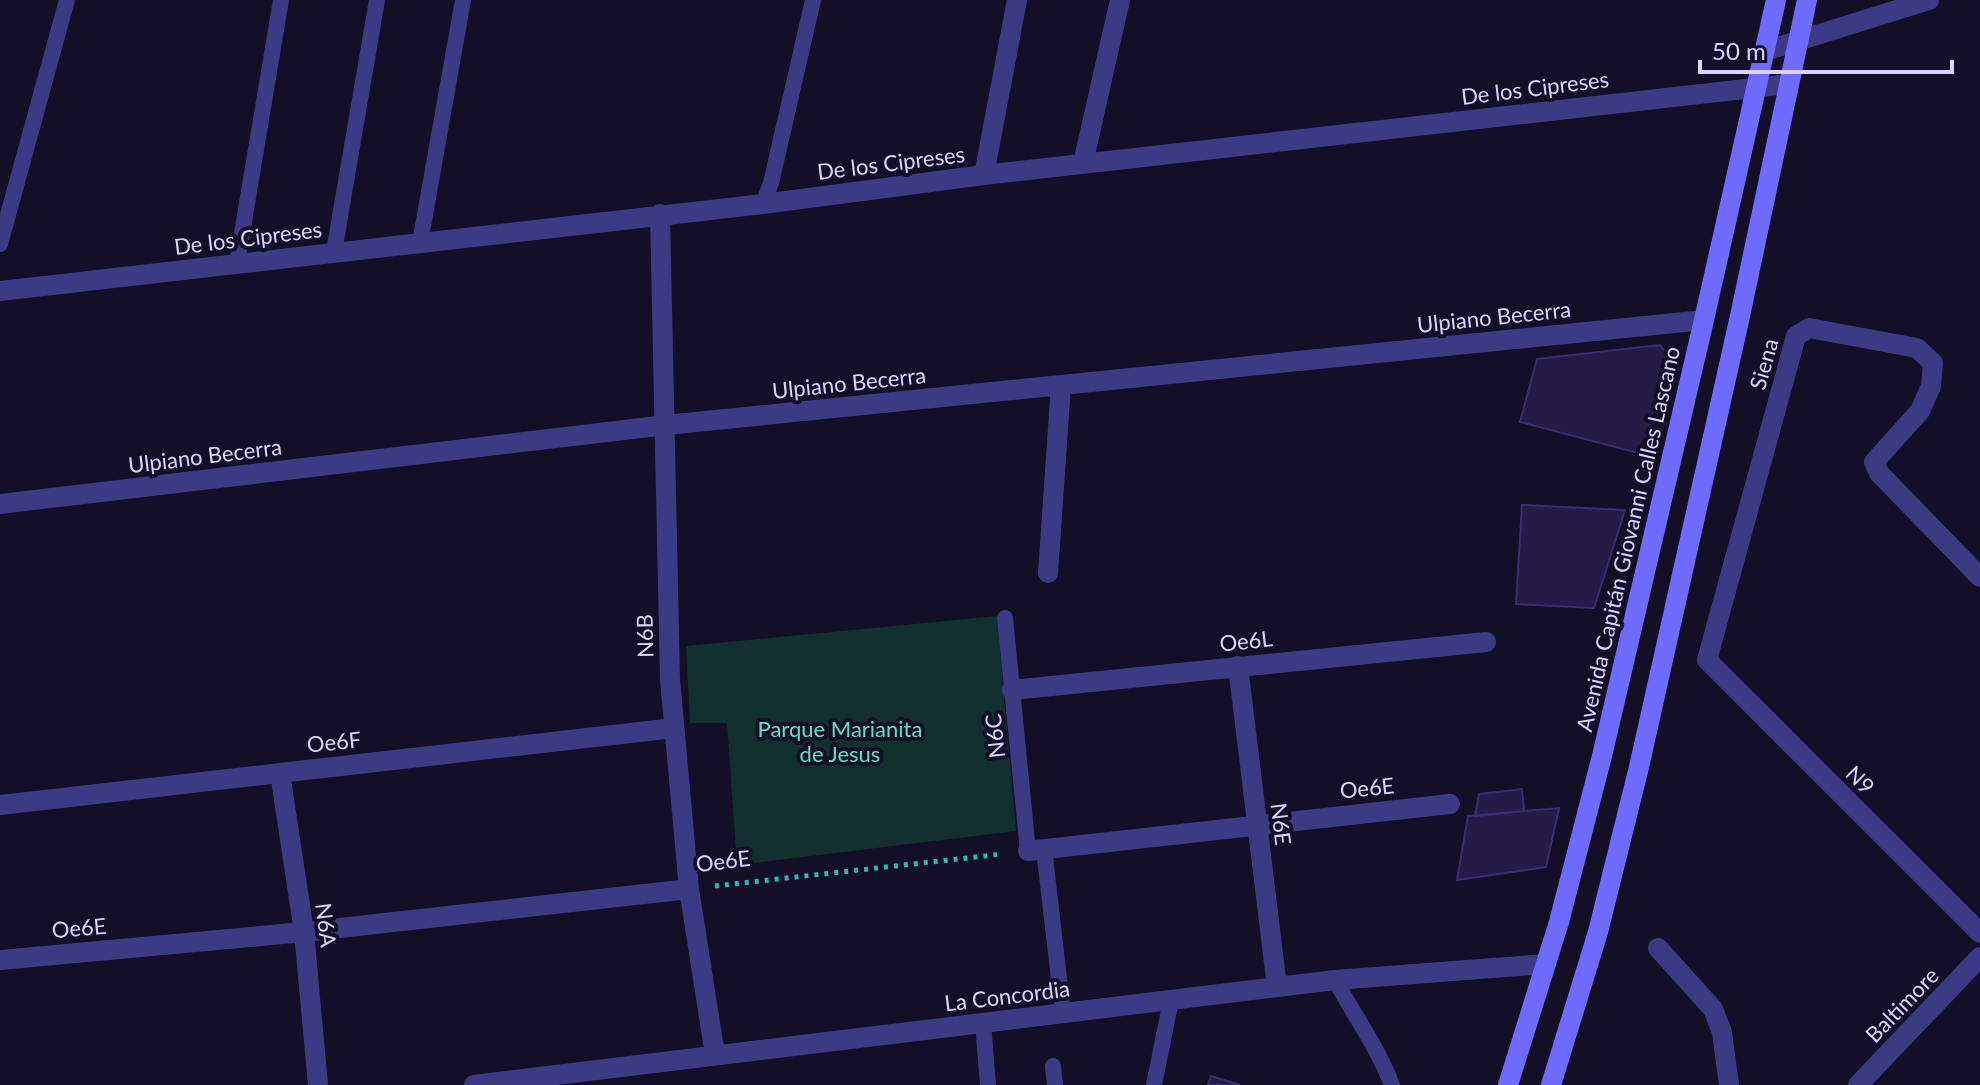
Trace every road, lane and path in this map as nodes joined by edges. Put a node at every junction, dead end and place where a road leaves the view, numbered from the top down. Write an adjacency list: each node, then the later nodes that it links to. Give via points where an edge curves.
1 (67, 0): 20 (lane)
2 (281, 0): 22 (lane)
3 (377, 0): 21 (lane)
4 (463, 0): 19 (lane)
5 (813, 0): 17 (lane)
6 (1017, 0): 16 (street)
7 (1120, 0): 15 (street)
8 (1776, 0): 12 (main road, Avenida Capitán Giovanni Calles Lascano)
9 (1807, 0): 11 (main road)
10 (1929, 0): 11 (street)
11 (1798, 42): 12 (street); 13 (main road)
12 (1765, 51): 14 (main road, Avenida Capitán Giovanni Calles Lascano)
13 (1789, 84): 14 (street, De los Cipreses); 62 (main road, via 1639,767 1598,932)
14 (1757, 86): 15 (street, De los Cipreses); 24 (main road, Avenida Capitán Giovanni Calles Lascano)
15 (1083, 163): 16 (street, De los Cipreses)
16 (984, 175): 17 (street, De los Cipreses)
17 (763, 204): 18 (street, De los Cipreses)
18 (660, 214): 19 (street, De los Cipreses); 26 (street, N6B)
19 (420, 243): 21 (street, De los Cipreses)
20 (0, 244)
21 (334, 252): 22 (street, De los Cipreses)
22 (237, 263): 23 (street, De los Cipreses)
23 (0, 291)
24 (1704, 320): 25 (street, Ulpiano Becerra); 47 (main road, Avenida Capitán Giovanni Calles Lascano, via 1602,756)
25 (1061, 385): 26 (street, Ulpiano Becerra); 28 (street)
26 (666, 425): 27 (street, Ulpiano Becerra); 35 (street, N6B)
27 (0, 504)
28 (1048, 573)
29 (1980, 577): 32 (street, Siena, via 1874,462 1920,411 1931,386 1933,363 1917,348 1809,328 1796,336)
30 (1005, 618): 34 (lane, N6C)
31 (1486, 642): 33 (street, Oe6L)
32 (1707, 660): 43 (street, N9)
33 (1238, 666): 34 (street, Oe6L); 39 (street, N6E)
34 (1012, 690): 40 (lane, N6C)
35 (674, 728): 36 (street, Oe6F); 41 (street, N6B)
36 (280, 773): 38 (street, Oe6F); 42 (street, N6A)
37 (1450, 804): 39 (street, Oe6E)
38 (0, 805)
39 (1257, 824): 40 (street, Oe6E); 49 (street, N6E)
40 (1036, 850): 41 (path, Oe6E); 51 (lane, N6C)
41 (689, 889): 42 (street, Oe6E); 53 (street, N6B)
42 (304, 932): 46 (street, Oe6E); 55 (street, N6A)
43 (1980, 933)
44 (1658, 948): 63 (street, via 1713,1009 1722,1032)
45 (1980, 957): 64 (street, Baltimore)
46 (0, 960)
47 (1546, 964): 48 (street, La Concordia); 61 (main road, Avenida Capitán Giovanni Calles Lascano)
48 (1335, 980): 49 (street, La Concordia); 60 (lane)
49 (1277, 987): 50 (street, La Concordia)
50 (1171, 1000): 51 (street, La Concordia); 59 (lane)
51 (1063, 1013): 52 (street, La Concordia)
52 (983, 1023): 53 (street, La Concordia); 57 (lane)
53 (715, 1055): 56 (street, La Concordia)
54 (1053, 1066): 58 (lane)
55 (318, 1085)
56 (474, 1085)
57 (988, 1085)
58 (1055, 1085)
59 (1154, 1085)
60 (1392, 1085)
61 (1508, 1085)
62 (1551, 1085)
63 (1729, 1085)
64 (1858, 1085)

